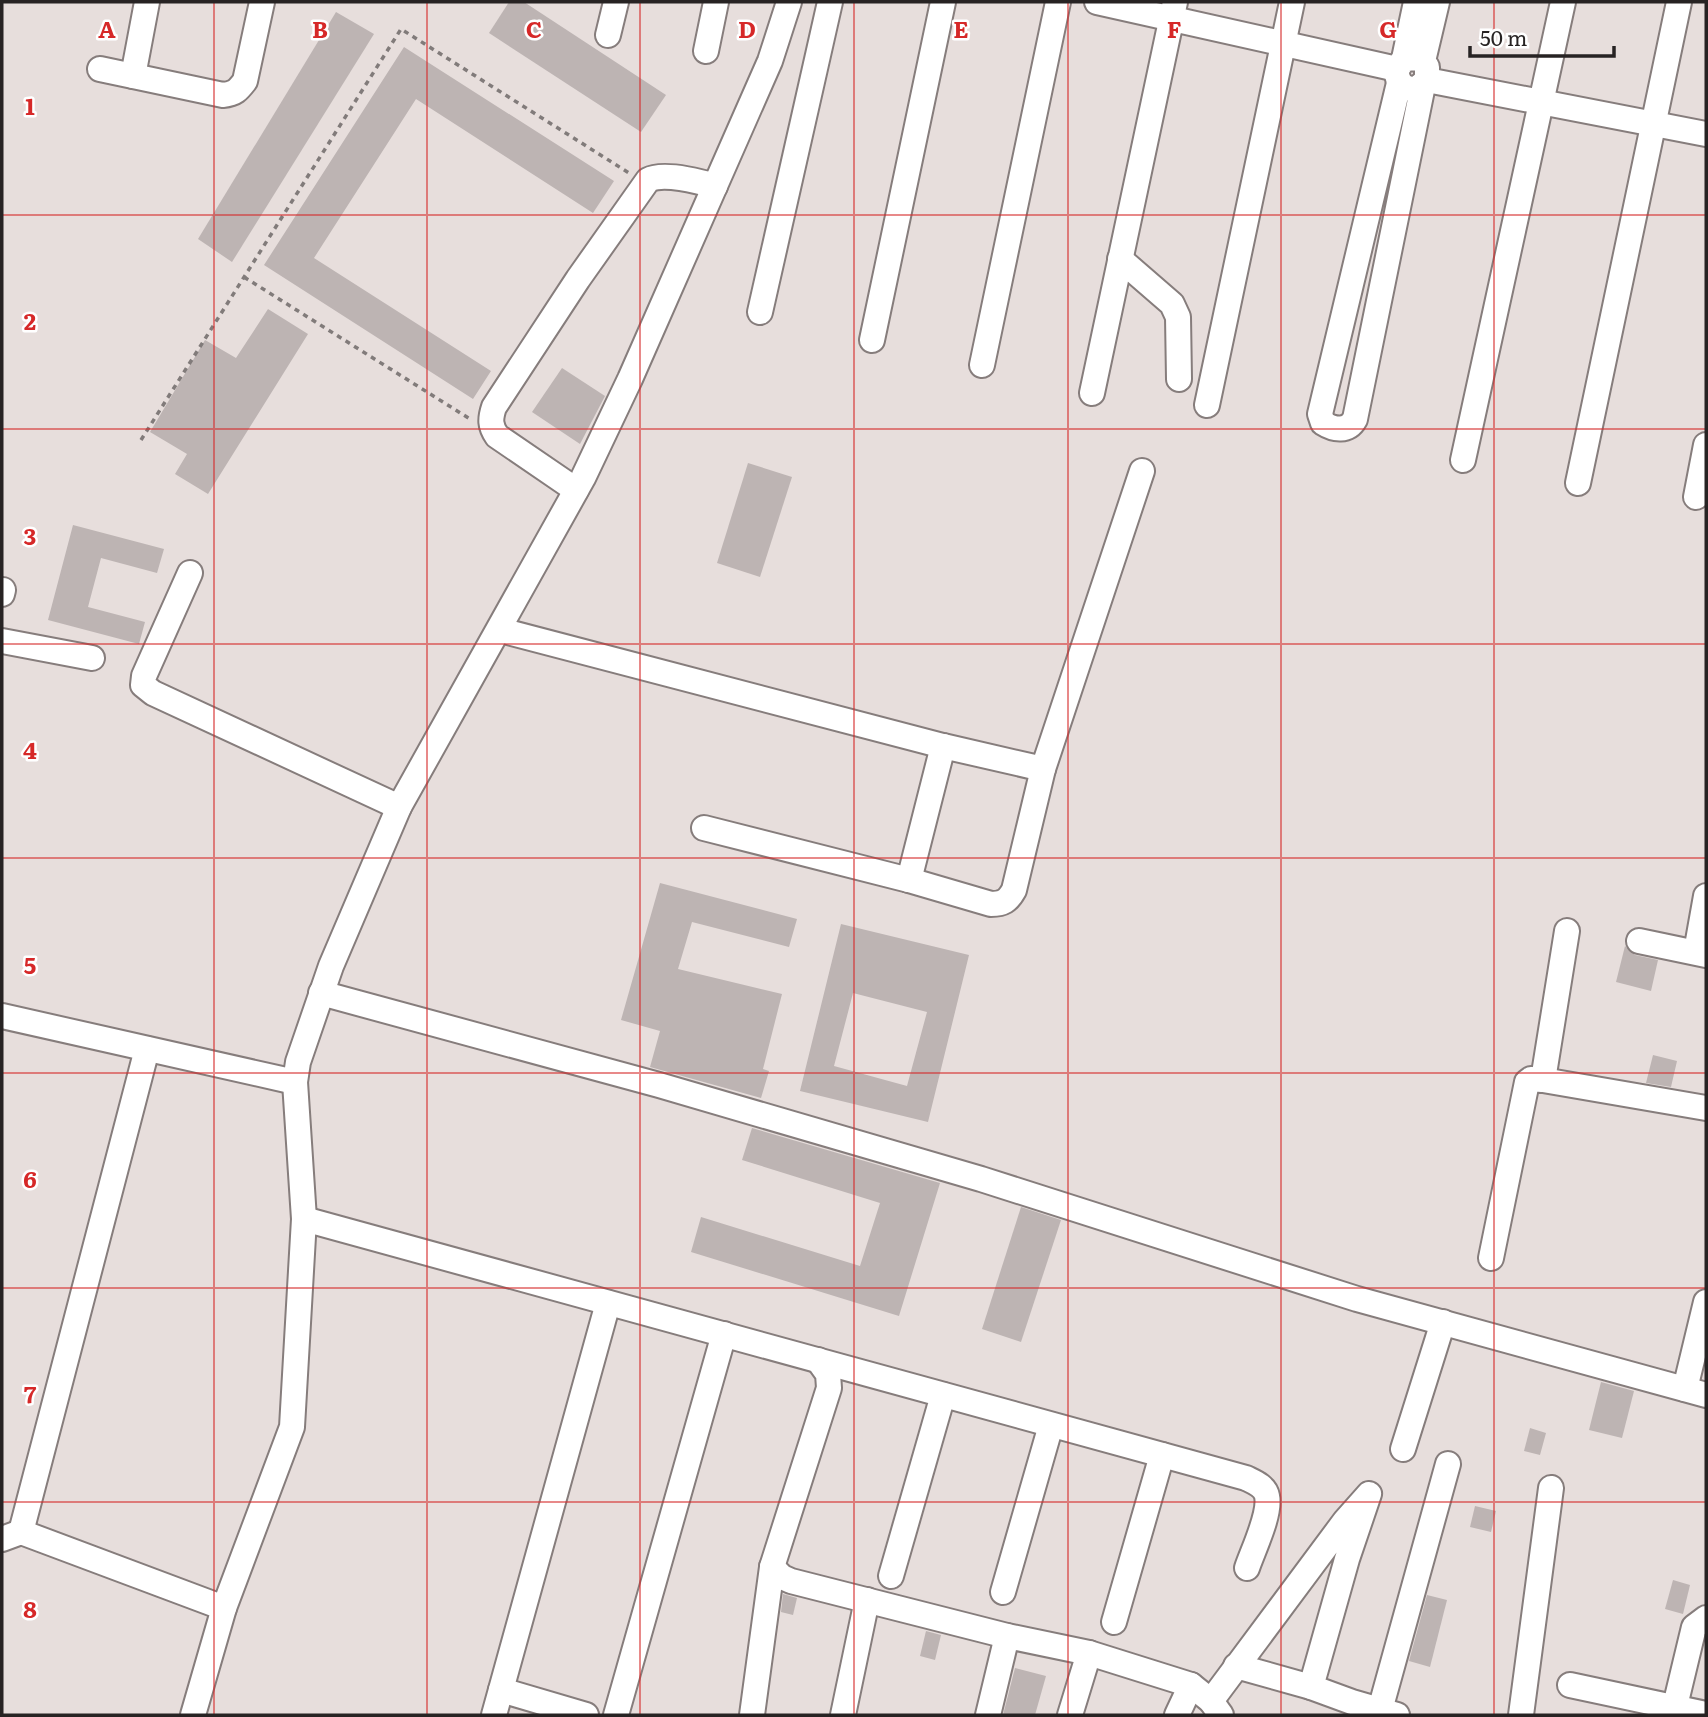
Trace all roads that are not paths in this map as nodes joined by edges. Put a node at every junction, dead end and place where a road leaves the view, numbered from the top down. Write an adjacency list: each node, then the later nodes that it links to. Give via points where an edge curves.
1 (147, 2): 21 (street)
2 (262, 2): 21 (street, via 245,81 237,91 223,95)
3 (615, 2): 16 (street)
4 (716, 2): 18 (street)
5 (789, 2): 25 (street, via 770,61)
6 (830, 2): 27 (street)
7 (943, 2): 28 (street)
8 (1058, 2): 29 (street)
9 (1097, 2): 15 (street)
10 (1292, 2): 17 (street)
11 (1416, 2): 20 (street)
12 (1437, 2): 20 (street)
13 (1563, 2): 22 (street)
14 (1679, 2): 23 (street)
15 (1173, 10): 17 (street); 26 (street)
16 (608, 35)
17 (1282, 44): 20 (street); 32 (street)
18 (706, 51)
19 (100, 69): 21 (street)
20 (1412, 73): 20 (street, via 1355,419 1340,429 1323,423 1320,414); 22 (street)
21 (133, 76)
22 (1541, 102): 23 (street); 34 (street)
23 (1654, 124): 24 (street); 36 (street)
24 (1706, 134)
25 (715, 186): 37 (street); 37 (street, via 651,178 494,407 492,429)
26 (1120, 259): 30 (street, via 1171,304 1178,317); 31 (street)
27 (760, 312)
28 (872, 340)
29 (982, 365)
30 (1179, 379)
31 (1092, 393)
32 (1207, 405)
33 (1706, 446): 38 (street)
34 (1463, 460)
35 (1142, 471): 44 (street)
36 (1578, 484)
37 (576, 491): 40 (street)
38 (1696, 497)
39 (190, 573): 45 (street, via 144,685)
40 (500, 630): 43 (street); 45 (street)
41 (2, 641): 42 (street)
42 (92, 658)
43 (943, 746): 44 (street); 47 (street)
44 (1043, 769): 47 (street, via 1009,899 991,904)
45 (399, 807): 52 (street)
46 (704, 828): 47 (street)
47 (909, 880)
48 (1706, 897): 51 (street)
49 (1567, 931): 55 (street)
50 (1639, 941): 51 (street)
51 (1701, 953)
52 (321, 993): 56 (street); 62 (street, via 968,1175)
53 (3, 1023): 54 (street)
54 (147, 1049): 56 (street); 72 (street)
55 (1543, 1080): 57 (street); 59 (street, via 1531,1079 1525,1084)
56 (295, 1082): 58 (street)
57 (1706, 1108)
58 (304, 1219): 61 (street); 78 (street, via 292,1427)
59 (1491, 1258)
60 (1706, 1302): 65 (street)
61 (608, 1303): 63 (street); 87 (street)
62 (1443, 1322): 65 (street); 68 (street)
63 (724, 1334): 64 (street); 95 (street)
64 (818, 1360): 66 (street); 73 (street, via 828,1374 829,1388)
65 (1695, 1392)
66 (943, 1395): 67 (street); 75 (street)
67 (1051, 1424): 69 (street); 76 (street)
68 (1403, 1449)
69 (1162, 1455): 74 (street, via 1246,1478 1267,1494 1267,1512); 80 (street)
70 (1448, 1464): 91 (street)
71 (1551, 1488): 101 (street)
72 (12, 1536): 78 (street)
73 (772, 1567): 77 (street, via 791,1581); 96 (street)
74 (1247, 1568)
75 (891, 1576)
76 (1003, 1592)
77 (867, 1600): 81 (street); 97 (street)
78 (224, 1608): 92 (street)
79 (1706, 1618): 90 (street, via 1694,1627)
80 (1114, 1622)
81 (1007, 1636): 82 (street); 98 (street)
82 (1089, 1653): 84 (street); 99 (street)
83 (1236, 1666): 86 (street); 86 (street, via 1368,1494); 88 (street)
84 (1191, 1685): 88 (street); 100 (street)
85 (1570, 1685): 90 (street)
86 (1311, 1687): 89 (street)
87 (501, 1690): 93 (street); 94 (street)
88 (1216, 1708)
89 (1349, 1709): 91 (street)
90 (1687, 1710)
91 (1389, 1712)
92 (193, 1715)
93 (494, 1715)
94 (586, 1715)
95 (616, 1715)
96 (752, 1715)
97 (843, 1715)
98 (988, 1715)
99 (1070, 1715)
100 (1177, 1715)
101 (1521, 1715)

